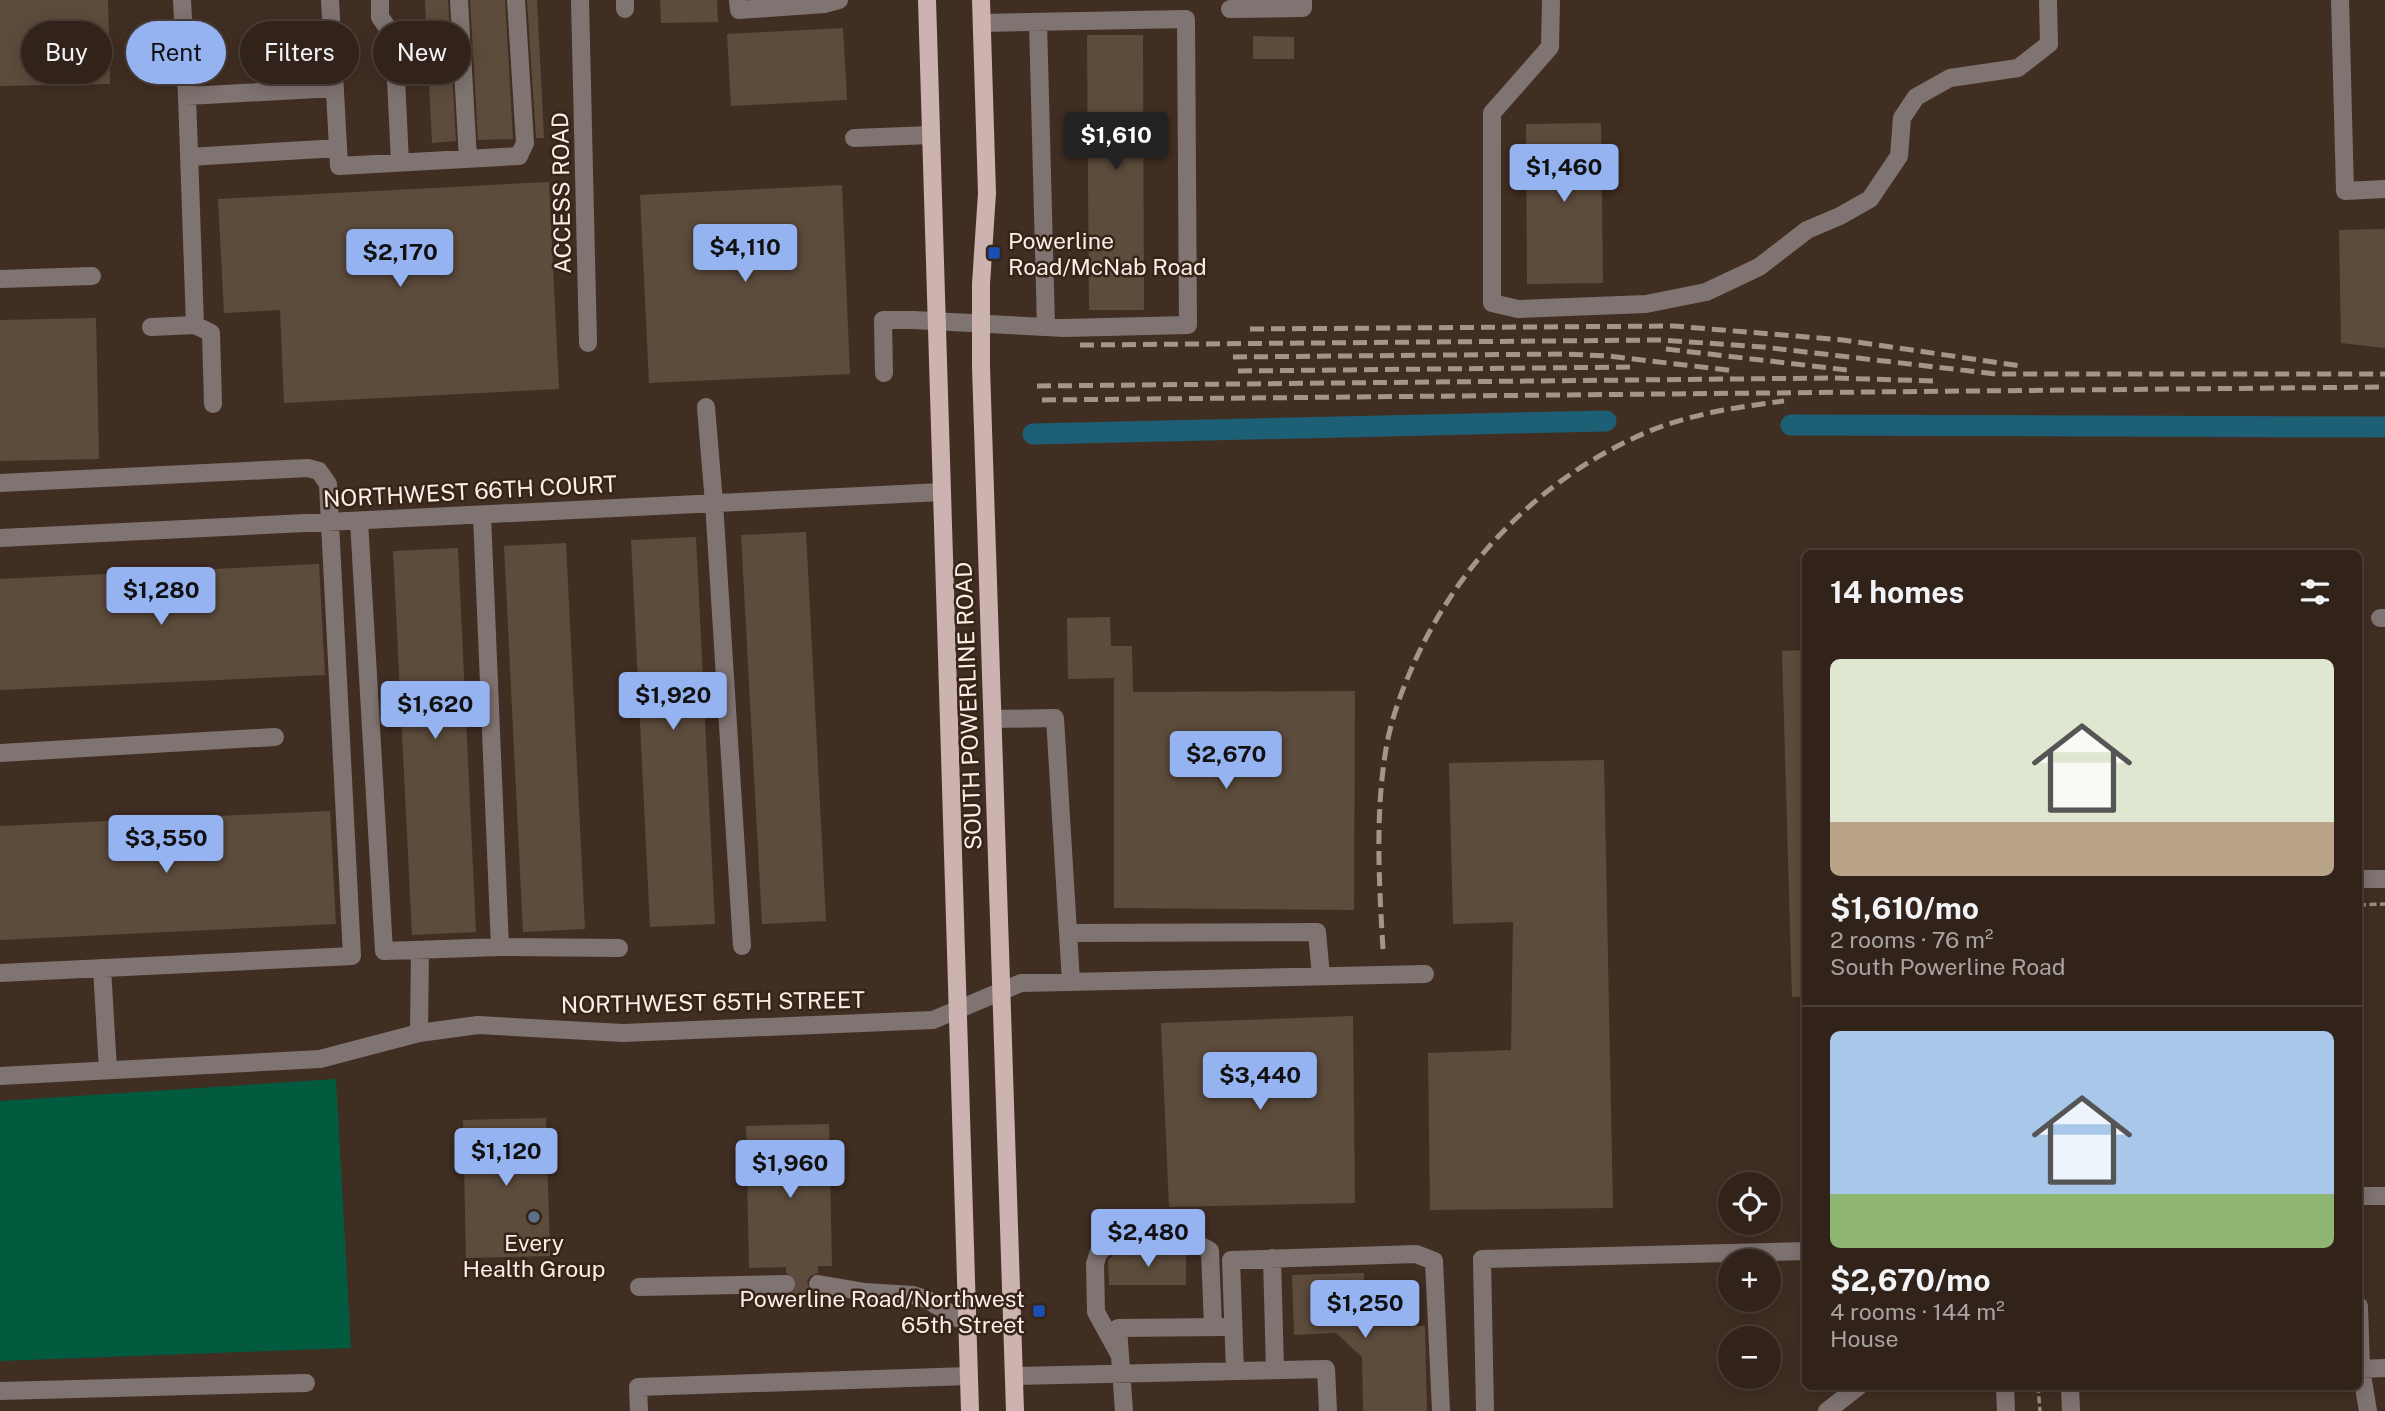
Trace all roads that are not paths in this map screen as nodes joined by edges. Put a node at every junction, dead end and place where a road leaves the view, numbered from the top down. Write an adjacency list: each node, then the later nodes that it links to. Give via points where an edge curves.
1 (182, 0): 19 (street)
2 (330, 0): 18 (street)
3 (380, 0): 25 (street, via 380,17 394,37)
4 (459, 0): 24 (street)
5 (516, 0): 24 (street, via 524,143 519,156)
6 (580, 0): 34 (street, ACCESS ROAD)
7 (738, 0): 8 (street, via 739,10)
8 (839, 0)
9 (927, 0): 20 (main road, SOUTH POWERLINE ROAD)
10 (981, 0): 17 (main road, SOUTH POWERLINE ROAD)
11 (1303, 0): 15 (street, via 1303,8)
12 (1551, 0): 13 (street, via 1550,47 1492,113 1492,303 1518,309 1646,304 1706,292 1759,267 1807,230 1870,199 1899,156 1902,118 1916,97 1950,78 2018,68 2049,44)
13 (2048, 0)
14 (2340, 0): 26 (street, via 2345,191)
15 (1230, 9)
16 (1038, 22): 17 (street); 33 (street); 33 (street, via 1186,19 1188,326)
17 (982, 23): 30 (main road, SOUTH POWERLINE ROAD, via 987,193)
18 (335, 88): 19 (street); 22 (street)
19 (187, 96): 23 (street)
20 (931, 135): 21 (street); 29 (main road, SOUTH POWERLINE ROAD)
21 (854, 138)
22 (338, 148): 23 (street); 25 (street, via 339,166)
23 (189, 157): 31 (street)
24 (468, 159): 25 (street)
25 (400, 163)
26 (2385, 189)
27 (92, 276): 28 (street)
28 (0, 279)
29 (937, 321): 30 (street); 35 (street, via 883,320); 39 (main road, SOUTH POWERLINE ROAD)
30 (980, 323): 33 (street); 45 (main road, SOUTH POWERLINE ROAD)
31 (194, 325): 32 (street); 36 (street, via 211,333)
32 (151, 327)
33 (1045, 327)
34 (588, 343)
35 (884, 373)
36 (214, 404)
37 (706, 407): 40 (street)
38 (0, 483): 43 (street, via 308,468 319,471 328,484)
39 (942, 492): 40 (street, NORTHWEST 66TH COURT); 61 (main road, SOUTH POWERLINE ROAD)
40 (714, 503): 41 (street, NORTHWEST 66TH COURT); 51 (street)
41 (482, 515): 42 (street, NORTHWEST 66TH COURT); 52 (street)
42 (359, 521): 43 (street, NORTHWEST 66TH COURT); 54 (street, via 384,951)
43 (330, 522): 44 (street, NORTHWEST 66TH COURT); 55 (street, via 352,956)
44 (0, 538)
45 (994, 719): 50 (street, via 1055,718); 60 (main road, SOUTH POWERLINE ROAD)
46 (275, 737): 47 (street)
47 (0, 753)
48 (2362, 879): 49 (street)
49 (2385, 879)
50 (1068, 933): 58 (street, via 1317,932); 59 (street)
51 (742, 946)
52 (500, 947): 53 (street); 54 (street)
53 (619, 948)
54 (420, 950): 62 (street)
55 (102, 968): 56 (street); 63 (street)
56 (0, 974)
57 (1425, 974): 58 (street, NORTHWEST 65TH STREET)
58 (1321, 976): 59 (street, NORTHWEST 65TH STREET)
59 (1071, 982): 60 (street, NORTHWEST 65TH STREET, via 1021,984)
60 (1002, 991): 61 (street, NORTHWEST 65TH STREET); 82 (main road, SOUTH POWERLINE ROAD)
61 (958, 1010): 62 (street, NORTHWEST 65TH STREET, via 920,1021 623,1033 478,1026); 72 (main road, SOUTH POWERLINE ROAD)
62 (419, 1033): 63 (street, NORTHWEST 65TH STREET, via 320,1059)
63 (108, 1070): 64 (street, NORTHWEST 65TH STREET)
64 (0, 1076)
65 (2362, 1196): 66 (street)
66 (2385, 1196)
67 (1802, 1251): 95 (street, via 1482,1259)
68 (1272, 1258): 74 (street, via 1231,1260); 78 (street); 94 (street, via 1416,1254 1434,1261)
69 (786, 1284): 71 (street)
70 (818, 1284): 72 (street, via 913,1294)
71 (639, 1287)
72 (968, 1324): 81 (main road, SOUTH POWERLINE ROAD)
73 (1213, 1327): 74 (street); 75 (street, via 1118,1328); 75 (street, via 1210,1251 1204,1246 1190,1242 1107,1244 1095,1264 1096,1312)
74 (1234, 1327): 79 (street)
75 (1119, 1354): 80 (street)
76 (2385, 1368): 77 (street)
77 (2362, 1369)
78 (1275, 1370): 79 (street); 93 (street, via 1326,1369)
79 (1235, 1371): 80 (street)
80 (1123, 1374): 82 (street); 92 (street)
81 (969, 1376): 89 (street, via 638,1387); 90 (main road, SOUTH POWERLINE ROAD)
82 (1014, 1376): 91 (main road, SOUTH POWERLINE ROAD)
83 (2362, 1380): 99 (street)
84 (306, 1383): 88 (street)
85 (1854, 1390): 96 (street)
86 (2005, 1390): 97 (street)
87 (2070, 1390): 98 (street)
88 (0, 1391)
89 (639, 1411)
90 (970, 1411)
91 (1015, 1411)
92 (1124, 1411)
93 (1328, 1411)
94 (1441, 1411)
95 (1485, 1411)
96 (1827, 1411)
97 (2006, 1411)
98 (2071, 1411)
99 (2368, 1411)

